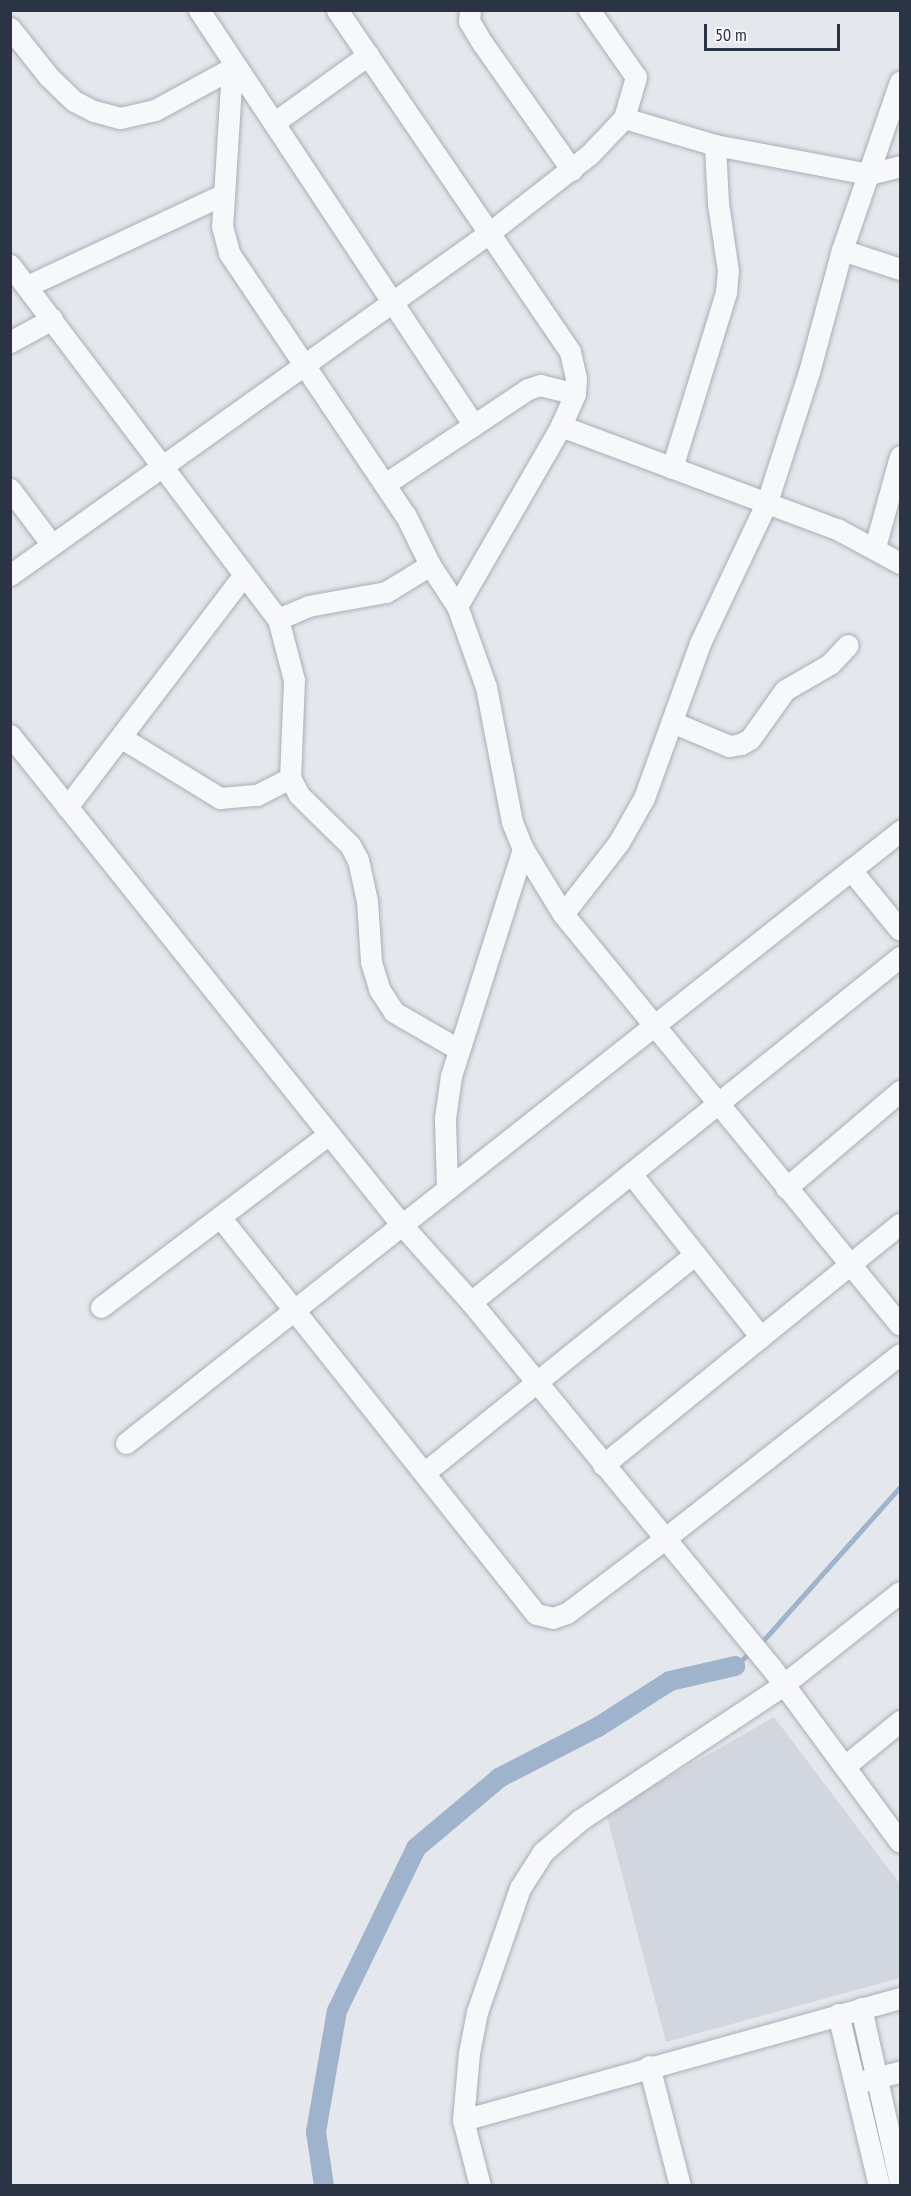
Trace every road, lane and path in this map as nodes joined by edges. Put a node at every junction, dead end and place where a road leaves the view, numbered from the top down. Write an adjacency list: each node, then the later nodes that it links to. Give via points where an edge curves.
1 (199, 10): 7 (street)
2 (337, 10): 6 (street)
3 (470, 10): 13 (street, via 469,21 478,37)
4 (589, 10): 9 (street, via 636,77)
5 (10, 28): 7 (street, via 74,101 120,118 155,110)
6 (368, 55): 10 (street); 16 (street)
7 (234, 68): 10 (street); 15 (street)
8 (900, 82): 14 (street)
9 (624, 118): 11 (street); 13 (street)
10 (275, 122): 21 (street)
11 (714, 144): 14 (street); 30 (street, via 728,271 726,292)
12 (900, 166): 14 (street)
13 (572, 170): 16 (street)
14 (869, 174): 17 (street)
15 (224, 194): 20 (street); 24 (street, via 222,226 229,253)
16 (489, 233): 21 (street); 25 (street, via 570,352)
17 (842, 250): 19 (street); 33 (street, via 809,372)
18 (10, 265): 20 (street)
19 (900, 269)
20 (27, 286): 22 (street)
21 (393, 300): 24 (street); 26 (street)
22 (52, 319): 23 (street); 29 (street)
23 (10, 342)
24 (302, 363): 29 (street); 31 (street)
25 (575, 394): 26 (street, via 540,385); 27 (street)
26 (474, 425): 31 (street)
27 (561, 426): 30 (street); 40 (street)
28 (900, 456): 35 (street)
29 (163, 465): 34 (street); 39 (street)
30 (672, 468): 33 (street)
31 (385, 484): 37 (street)
32 (10, 489): 34 (street)
33 (767, 501): 35 (street); 43 (street, via 700,643)
34 (52, 545): 38 (street)
35 (875, 547): 36 (street)
36 (900, 563)
37 (430, 565): 40 (street); 41 (street, via 386,592 308,606)
38 (10, 575)
39 (243, 576): 41 (street); 45 (street)
40 (457, 606): 49 (street, via 486,687 510,811)
41 (278, 619): 46 (street, via 294,680)
42 (848, 645): 43 (street, via 830,664 785,690 750,739 741,744 729,746)
43 (672, 722): 51 (street, via 644,798 619,842)
44 (10, 735): 47 (street)
45 (122, 738): 46 (street, via 220,798 256,795); 47 (street)
46 (290, 778): 55 (street, via 299,795 350,844 358,860 367,901 371,962 379,990 394,1012)
47 (67, 807): 58 (street)
48 (900, 831): 50 (street)
49 (523, 849): 51 (street); 55 (street)
50 (851, 870): 52 (street); 54 (street)
51 (563, 914): 54 (street)
52 (900, 930)
53 (900, 957): 57 (street)
54 (654, 1024): 57 (street); 60 (street)
55 (458, 1049): 60 (street, via 445,1118)
56 (900, 1091): 61 (street)
57 (718, 1106): 59 (street); 61 (street)
58 (329, 1134): 62 (street); 63 (street)
59 (632, 1175): 65 (street); 67 (street)
60 (447, 1187): 63 (street)
61 (786, 1188): 66 (street)
62 (220, 1217): 68 (street); 69 (street)
63 (401, 1224): 67 (street); 69 (street)
64 (900, 1224): 66 (street)
65 (694, 1254): 71 (street); 73 (street)
66 (850, 1264): 70 (street); 71 (street)
67 (471, 1302): 73 (street)
68 (101, 1307)
69 (292, 1310): 74 (street); 76 (street)
70 (900, 1325)
71 (760, 1337): 75 (street)
72 (900, 1354): 77 (street)
73 (536, 1382): 75 (street); 76 (street)
74 (126, 1443)
75 (603, 1465): 77 (street)
76 (424, 1473): 77 (street, via 536,1614 553,1618 567,1613)
77 (663, 1540): 79 (street)
78 (900, 1592): 79 (street)
79 (783, 1685): 81 (street); 92 (street, via 556,1837 531,1867 477,2012)
80 (900, 1721): 81 (street)
81 (845, 1766): 82 (street)
82 (900, 1841)
83 (900, 1998): 84 (street)
84 (861, 2008): 85 (street); 86 (street)
85 (838, 2014): 87 (street); 88 (street)
86 (871, 2052): 87 (street); 90 (street)
87 (849, 2058): 91 (street)
88 (649, 2066): 92 (street); 95 (street)
89 (900, 2072): 90 (street)
90 (877, 2078): 91 (street); 93 (street)
91 (855, 2083): 96 (street)
92 (463, 2120): 94 (street)
93 (900, 2183)
94 (480, 2186)
95 (680, 2186)
96 (879, 2186)

